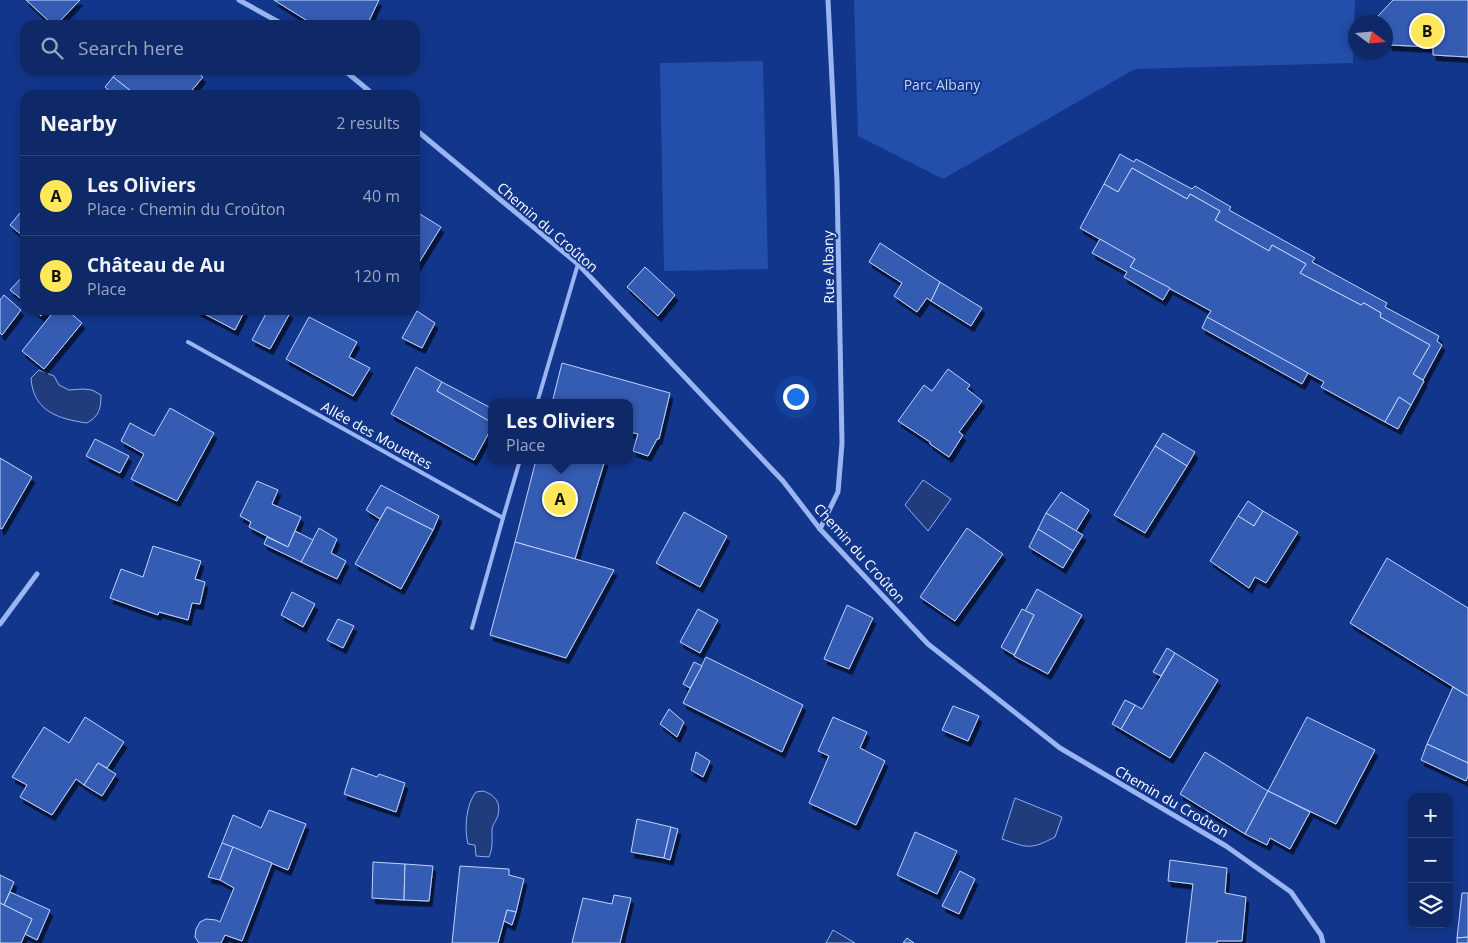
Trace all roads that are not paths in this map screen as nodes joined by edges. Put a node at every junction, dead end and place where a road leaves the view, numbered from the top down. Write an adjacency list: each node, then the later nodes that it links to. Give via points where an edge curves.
1 (239, 0): 3 (street)
2 (828, 0): 12 (street, Rue Albany, via 837,181 842,443 838,492)
3 (275, 20)
4 (350, 75): 5 (street)
5 (368, 90)
6 (420, 133): 7 (street, Chemin du Croûton)
7 (578, 264): 9 (lane); 12 (street, Chemin du Croûton, via 783,481)
8 (188, 342): 11 (lane, Allée des Mouettes)
9 (538, 399)
10 (519, 464): 11 (lane)
11 (503, 518): 15 (lane)
12 (820, 528): 16 (street, Chemin du Croûton, via 928,644 1060,748 1226,846 1291,892 1322,935)
13 (38, 574): 14 (street)
14 (0, 624)
15 (472, 628)
16 (1323, 943)

